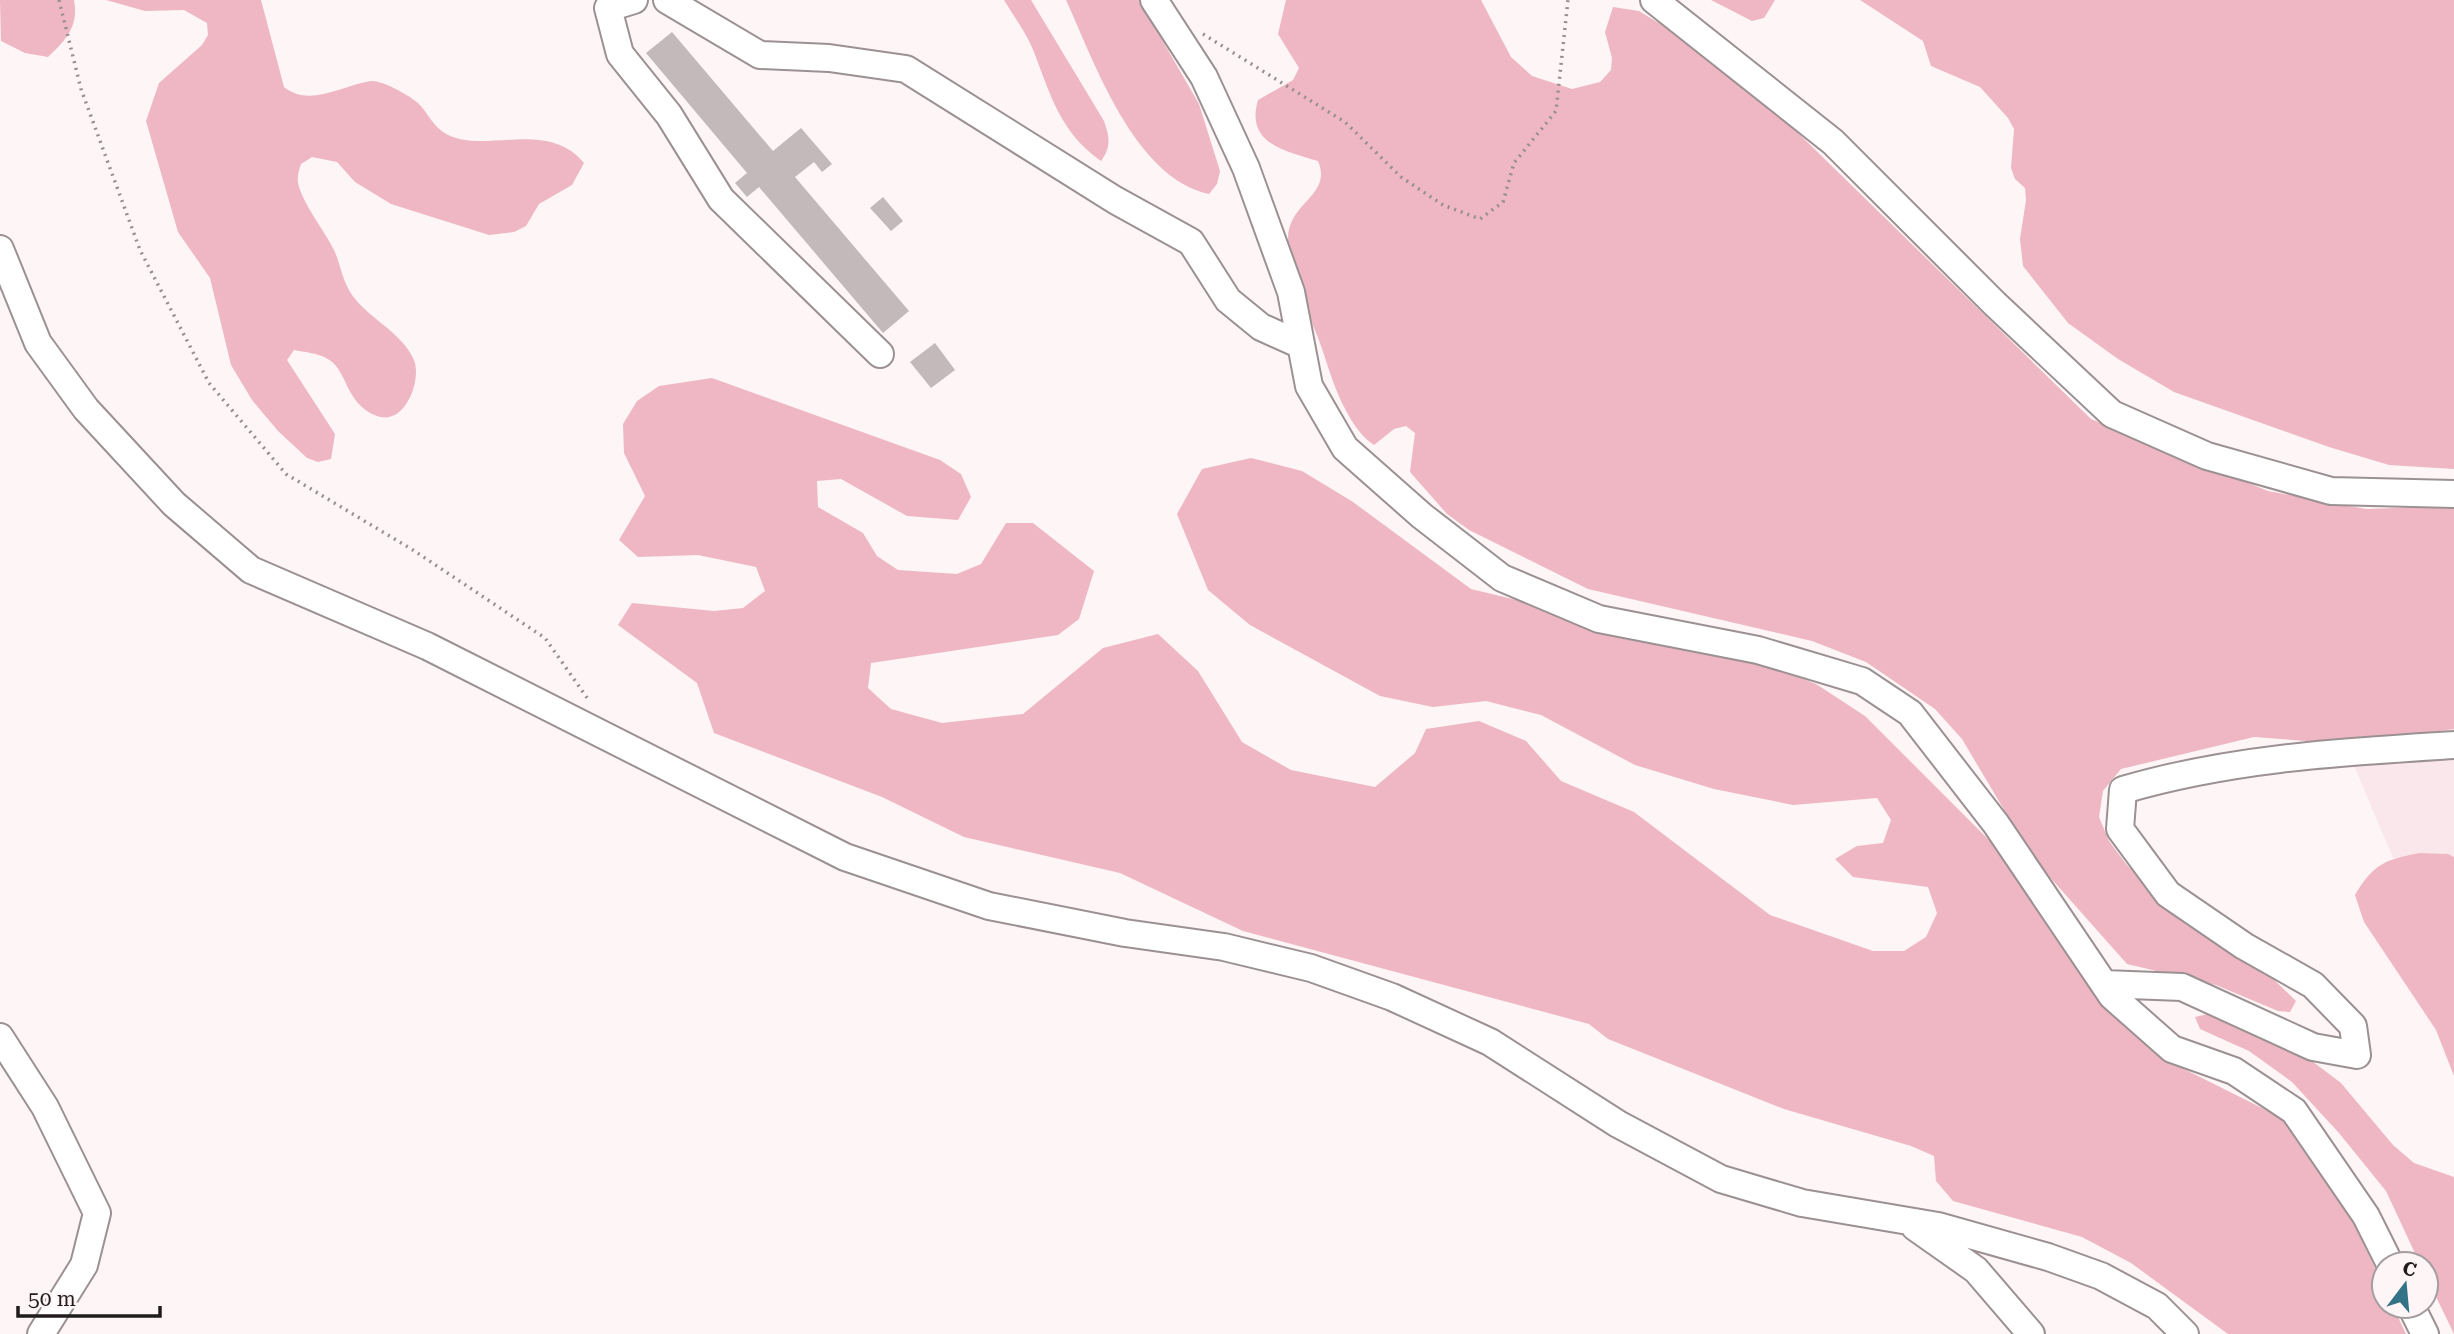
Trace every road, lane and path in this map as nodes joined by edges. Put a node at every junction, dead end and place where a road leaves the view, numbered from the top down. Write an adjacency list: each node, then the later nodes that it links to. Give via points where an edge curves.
1 (59, 0): 12 (path, via 81,89 139,250 209,383 286,474 413,550 545,638)
2 (634, 0): 10 (lane, via 608,8 620,54 669,115 721,199)
3 (667, 0): 9 (lane, via 760,55 829,58 906,69 1115,200 1191,242 1228,300 1261,327)
4 (1153, 0): 7 (lane)
5 (1568, 0): 7 (path, via 1556,111 1514,163 1503,202 1480,219 1443,205 1401,177 1345,122 1210,36)
6 (1654, 0): 11 (lane, via 1833,142 2112,414 2207,456 2331,491)
7 (1168, 22): 9 (lane, via 1204,77 1246,168 1291,292)
8 (0, 249): 16 (lane, via 38,342 86,410 174,504 251,570 427,646 845,857 989,906 1224,947 1311,968 1392,997 1490,1042 1618,1124 1721,1179 1802,1203)
9 (1301, 345): 14 (lane, via 1309,386 1345,448 1502,578 1599,619 1758,650 1862,681 1910,713 1996,824)
10 (880, 354)
11 (2454, 494)
12 (593, 707)
13 (2454, 745): 14 (lane, via 2303,754 2170,776 2123,790 2120,829 2168,894 2244,946 2313,985 2353,1026 2357,1055 2312,1047 2182,987)
14 (2104, 984): 17 (lane, via 2172,1048 2234,1071 2294,1111 2366,1216)
15 (0, 1037): 18 (lane, via 45,1107 97,1213 84,1265)
16 (1907, 1221): 19 (lane, via 1976,1270); 20 (lane, via 2048,1257 2101,1276 2157,1306)
17 (2383, 1250)
18 (41, 1334)
19 (2031, 1334)
20 (2185, 1334)

